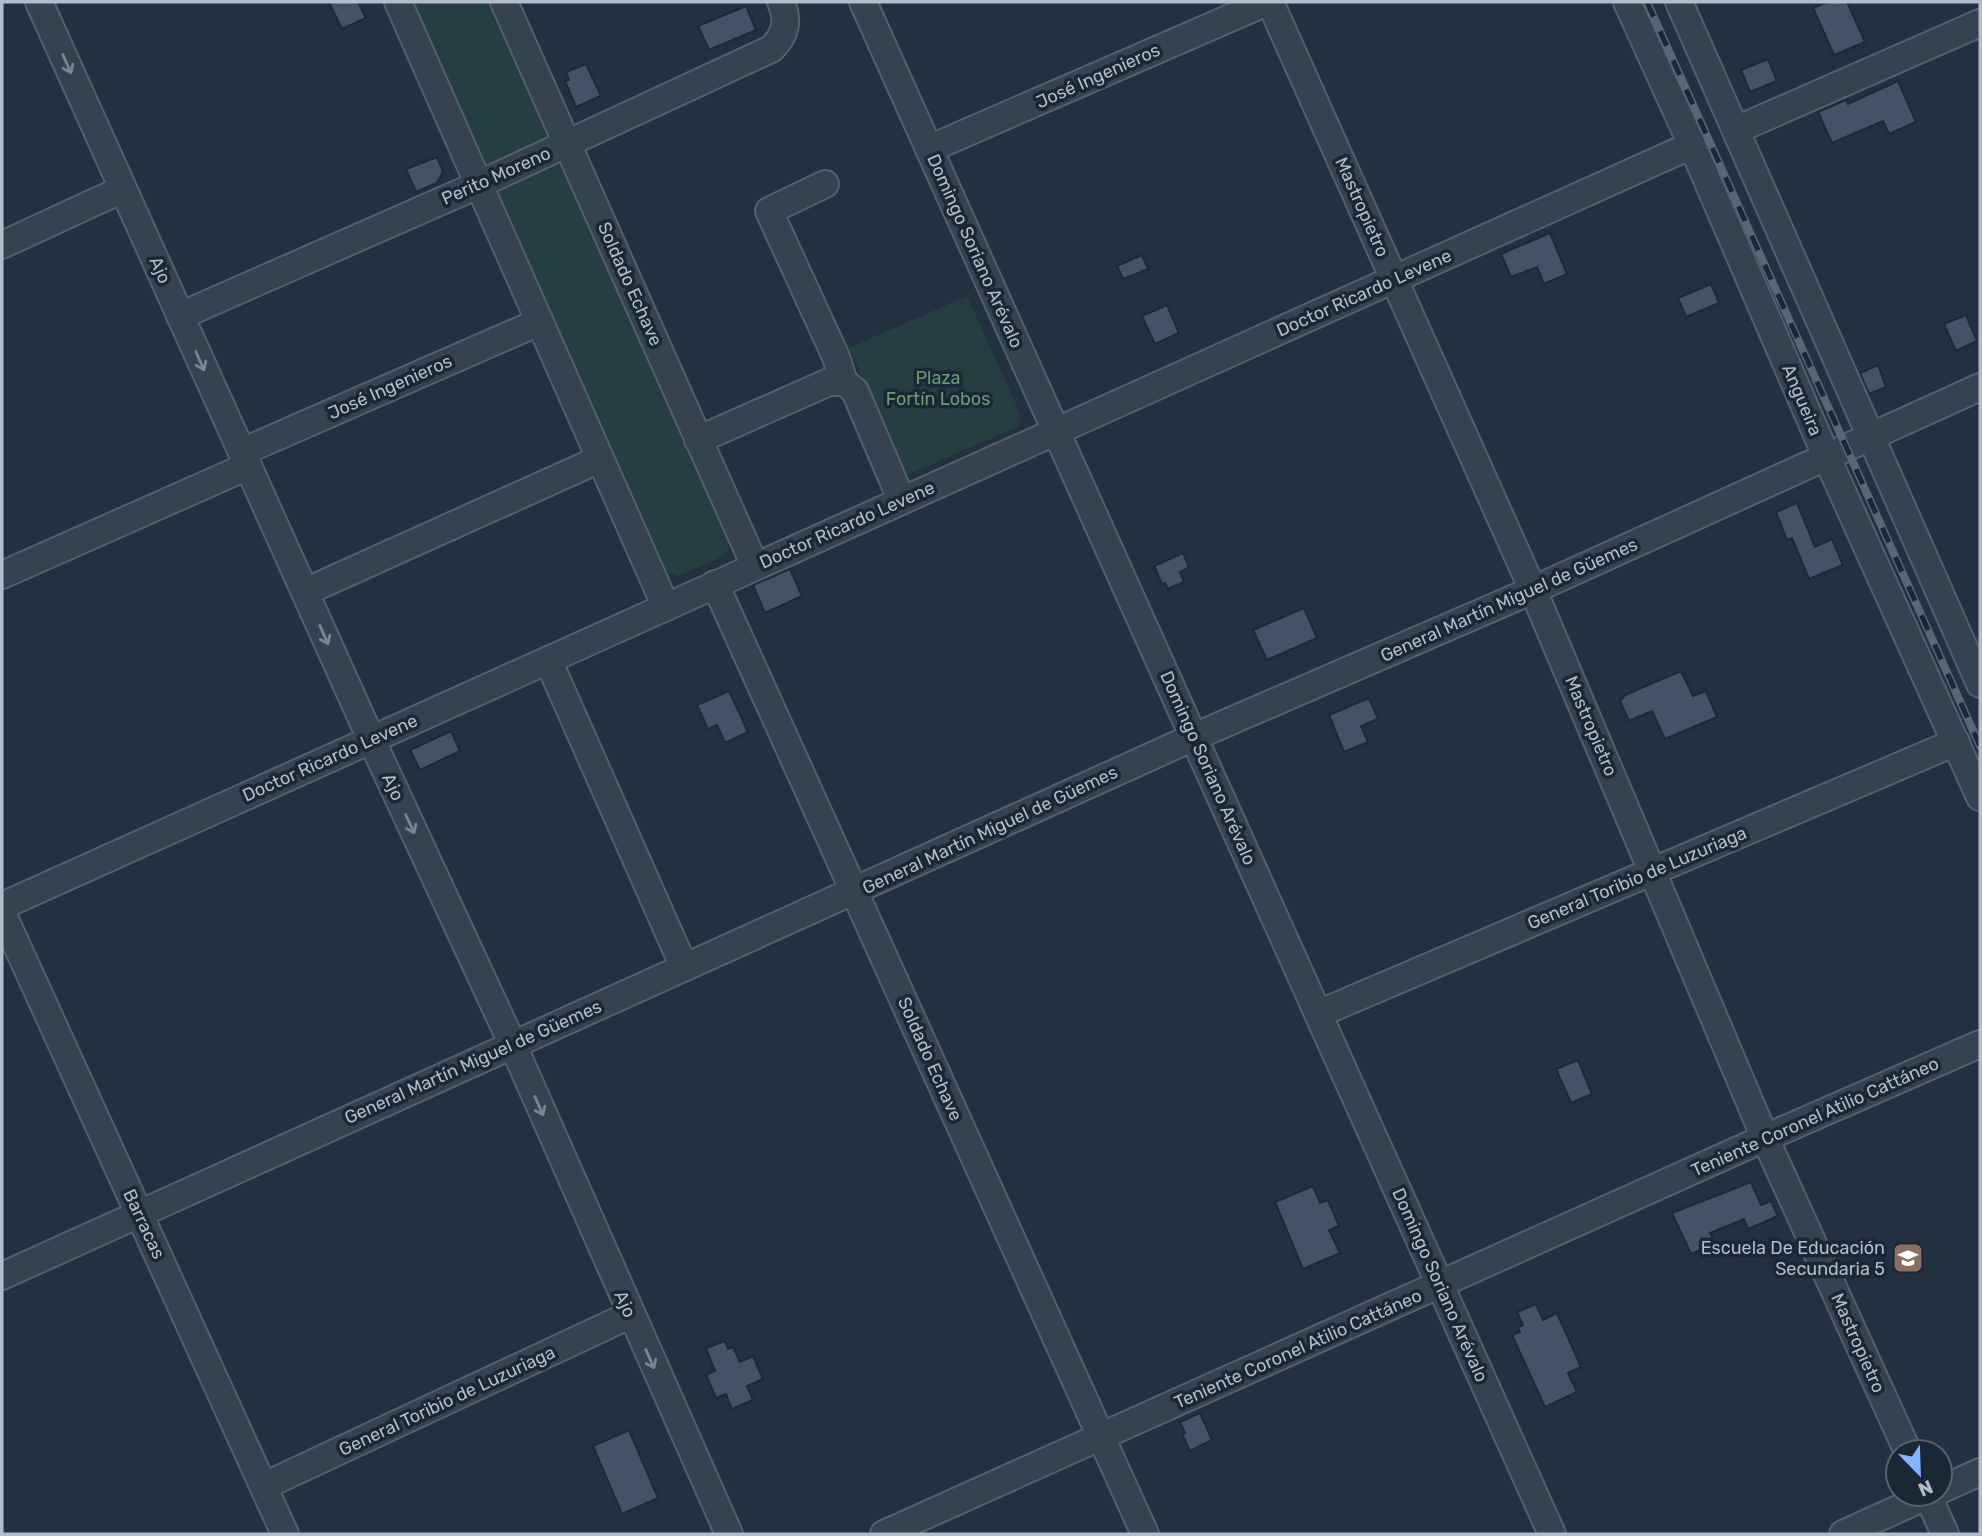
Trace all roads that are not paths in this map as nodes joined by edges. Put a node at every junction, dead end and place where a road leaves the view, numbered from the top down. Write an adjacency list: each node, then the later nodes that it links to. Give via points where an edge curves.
1 (39, 2): 16 (street, Ajo, one-way to 16)
2 (398, 2): 14 (street)
3 (504, 2): 11 (street, Soldado Echave)
4 (863, 2): 13 (street, Domingo Soriano Arévalo)
5 (1268, 2): 13 (street, José Ingenieros); 18 (street, Mastropietro)
6 (1627, 2): 12 (street, Angueira)
7 (1679, 2): 10 (street)
8 (783, 7): 11 (street, Perito Moreno, via 786,26 782,39 771,49)
9 (1980, 23): 10 (street)
10 (1736, 130): 24 (street)
11 (567, 144): 14 (street, Perito Moreno); 25 (street, Soldado Echave)
12 (1692, 145): 18 (street, Doctor Ricardo Levene); 26 (street, Angueira)
13 (929, 149): 23 (street, Domingo Soriano Arévalo)
14 (480, 184): 19 (street, Perito Moreno); 20 (street)
15 (825, 184): 21 (street, via 769,211)
16 (123, 189): 17 (street); 19 (street, Ajo)
17 (2, 244)
18 (1394, 279): 23 (street, Doctor Ricardo Levene); 33 (street, Mastropietro)
19 (180, 316): 27 (street, Ajo, one-way to 27)
20 (539, 322): 27 (street, José Ingenieros); 28 (street)
21 (844, 382): 25 (street, via 829,382); 29 (street, via 855,391)
22 (1980, 387): 24 (street, General Martín Miguel de Güemes)
23 (1056, 431): 29 (street, Doctor Ricardo Levene); 38 (street, Domingo Soriano Arévalo)
24 (1871, 437): 26 (street, General Martín Miguel de Güemes); 37 (street)
25 (698, 440): 30 (street, Soldado Echave)
26 (1827, 458): 33 (street, General Martín Miguel de Güemes); 40 (street, Angueira)
27 (245, 459): 31 (street, José Ingenieros); 34 (street, Ajo)
28 (600, 459): 34 (street); 35 (street)
29 (901, 499): 30 (street, Doctor Ricardo Levene)
30 (755, 566): 32 (street, Doctor Ricardo Levene)
31 (2, 575)
32 (715, 584): 35 (street, Doctor Ricardo Levene); 43 (street, Soldado Echave)
33 (1533, 590): 38 (street, General Martín Miguel de Güemes); 42 (street, Mastropietro)
34 (305, 592): 39 (street, Ajo, one-way to 39)
35 (666, 607): 36 (street, Doctor Ricardo Levene)
36 (548, 660): 39 (street, Doctor Ricardo Levene); 46 (street)
37 (1980, 684)
38 (1194, 737): 43 (street, General Martín Miguel de Güemes); 47 (street, Domingo Soriano Arévalo)
39 (371, 739): 44 (street, Doctor Ricardo Levene); 48 (street, Ajo, one-way to 48)
40 (1956, 742): 41 (street, Angueira); 42 (street, General Toribio de Luzuriaga)
41 (1980, 797)
42 (1653, 870): 47 (street, General Toribio de Luzuriaga); 50 (street, Mastropietro)
43 (855, 892): 46 (street, General Martín Miguel de Güemes); 55 (street, Soldado Echave)
44 (2, 906)
45 (2, 913): 51 (street, Barracas)
46 (684, 967): 48 (street, General Martín Miguel de Güemes)
47 (1318, 1014): 53 (street, Domingo Soriano Arévalo)
48 (512, 1044): 51 (street, General Martín Miguel de Güemes); 54 (street, Ajo, one-way to 54)
49 (1980, 1044): 50 (street, Teniente Coronel Atilio Cattáneo)
50 (1765, 1138): 53 (street, Teniente Coronel Atilio Cattáneo); 56 (street, Mastropietro)
51 (140, 1215): 52 (street, General Martín Miguel de Güemes); 59 (street, Barracas)
52 (2, 1276)
53 (1440, 1286): 55 (street, Teniente Coronel Atilio Cattáneo); 66 (street, Domingo Soriano Arévalo)
54 (630, 1315): 59 (street, General Toribio de Luzuriaga); 63 (street, Ajo, one-way to 63)
55 (1102, 1437): 64 (street, Teniente Coronel Atilio Cattáneo); 65 (street, Soldado Echave)
56 (1902, 1438)
57 (1980, 1472): 58 (street)
58 (1954, 1483)
59 (264, 1486): 62 (street, Barracas)
60 (1899, 1508): 67 (street)
61 (1936, 1508): 68 (street)
62 (285, 1534)
63 (729, 1534)
64 (884, 1534)
65 (1146, 1534)
66 (1552, 1534)
67 (1843, 1534)
68 (1945, 1534)

